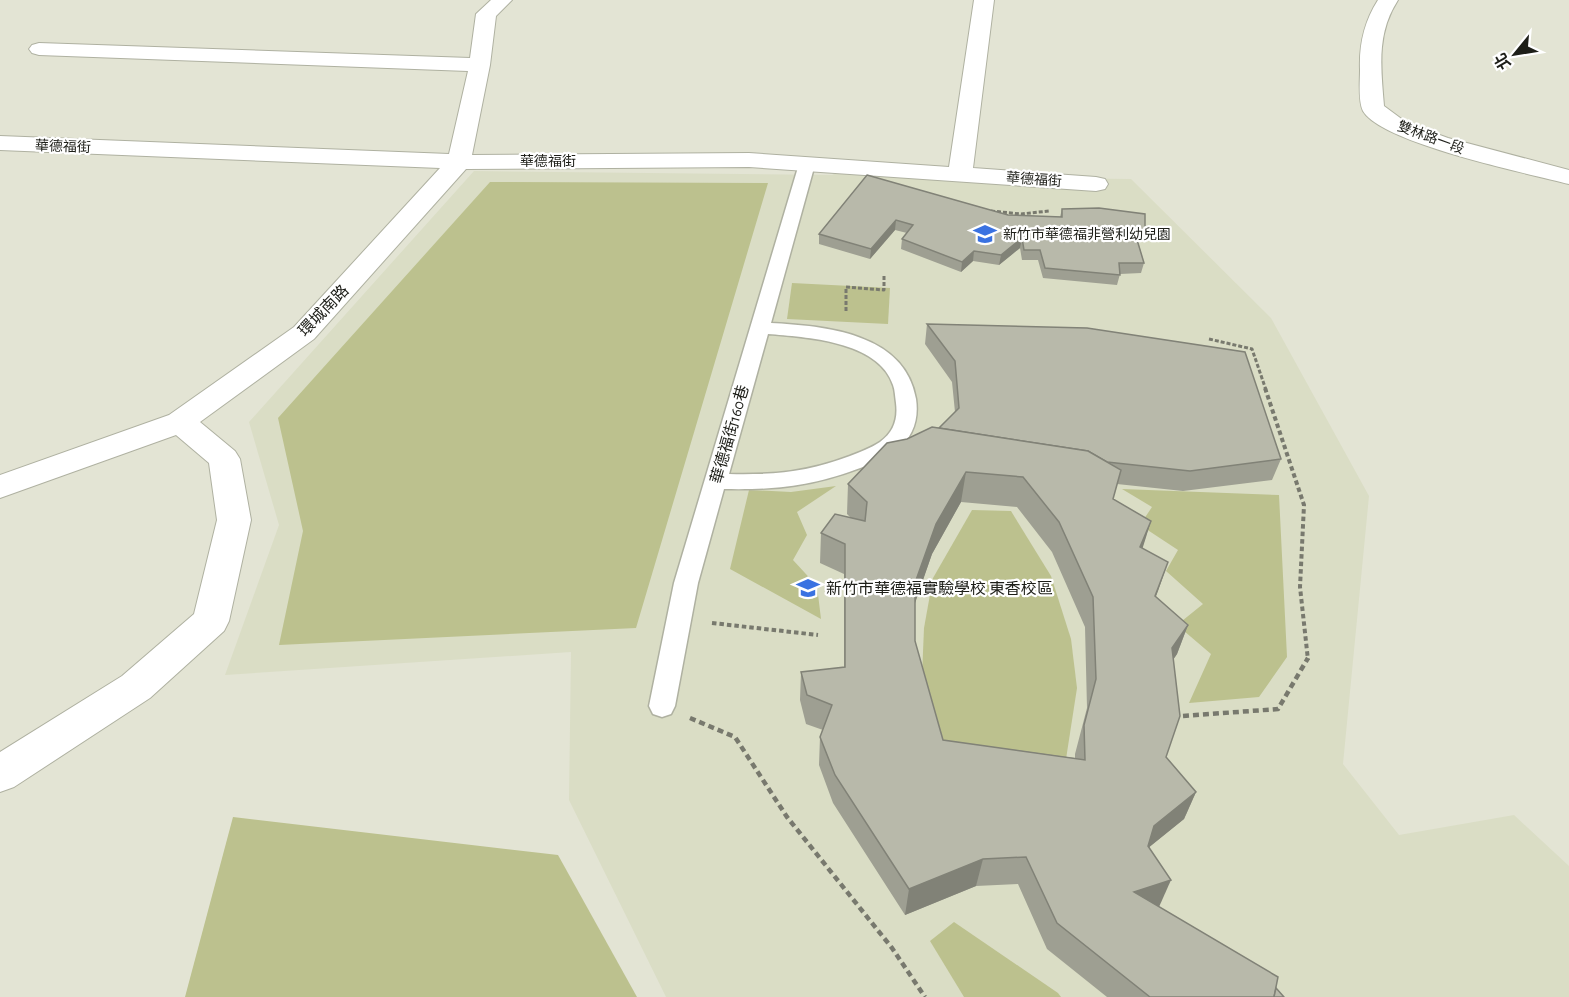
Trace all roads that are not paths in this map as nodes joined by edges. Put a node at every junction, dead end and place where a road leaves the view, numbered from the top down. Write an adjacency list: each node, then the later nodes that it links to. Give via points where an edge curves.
1 (502, 0): 5 (street, 環城南路, via 486,14)
2 (984, 0): 9 (street)
3 (1388, 0): 10 (street, 雙林路一段, via 1379,11 1369,47 1373,109 1399,128 1440,144)
4 (39, 49): 5 (street)
5 (480, 65): 7 (street, 環城南路)
6 (0, 143): 7 (street, 華德福街)
7 (459, 162): 8 (street, 華德福街, via 749,159); 13 (street, 環城南路, via 304,333)
8 (807, 164): 9 (street, 華德福街); 12 (lane, 華德福街160巷)
9 (960, 174): 11 (street, 華德福街)
10 (1569, 177)
11 (1096, 184)
12 (760, 328): 14 (lane, 華德福街160巷); 14 (lane, via 846,338 882,356 900,372 908,396 907,423 887,449 849,463 792,480)
13 (180, 422): 15 (street, 環城南路); 17 (street, via 224,459 234,520 211,621 136,687)
14 (716, 481): 16 (lane, 華德福街160巷, via 686,583)
15 (0, 487)
16 (662, 706)
17 (0, 774)

